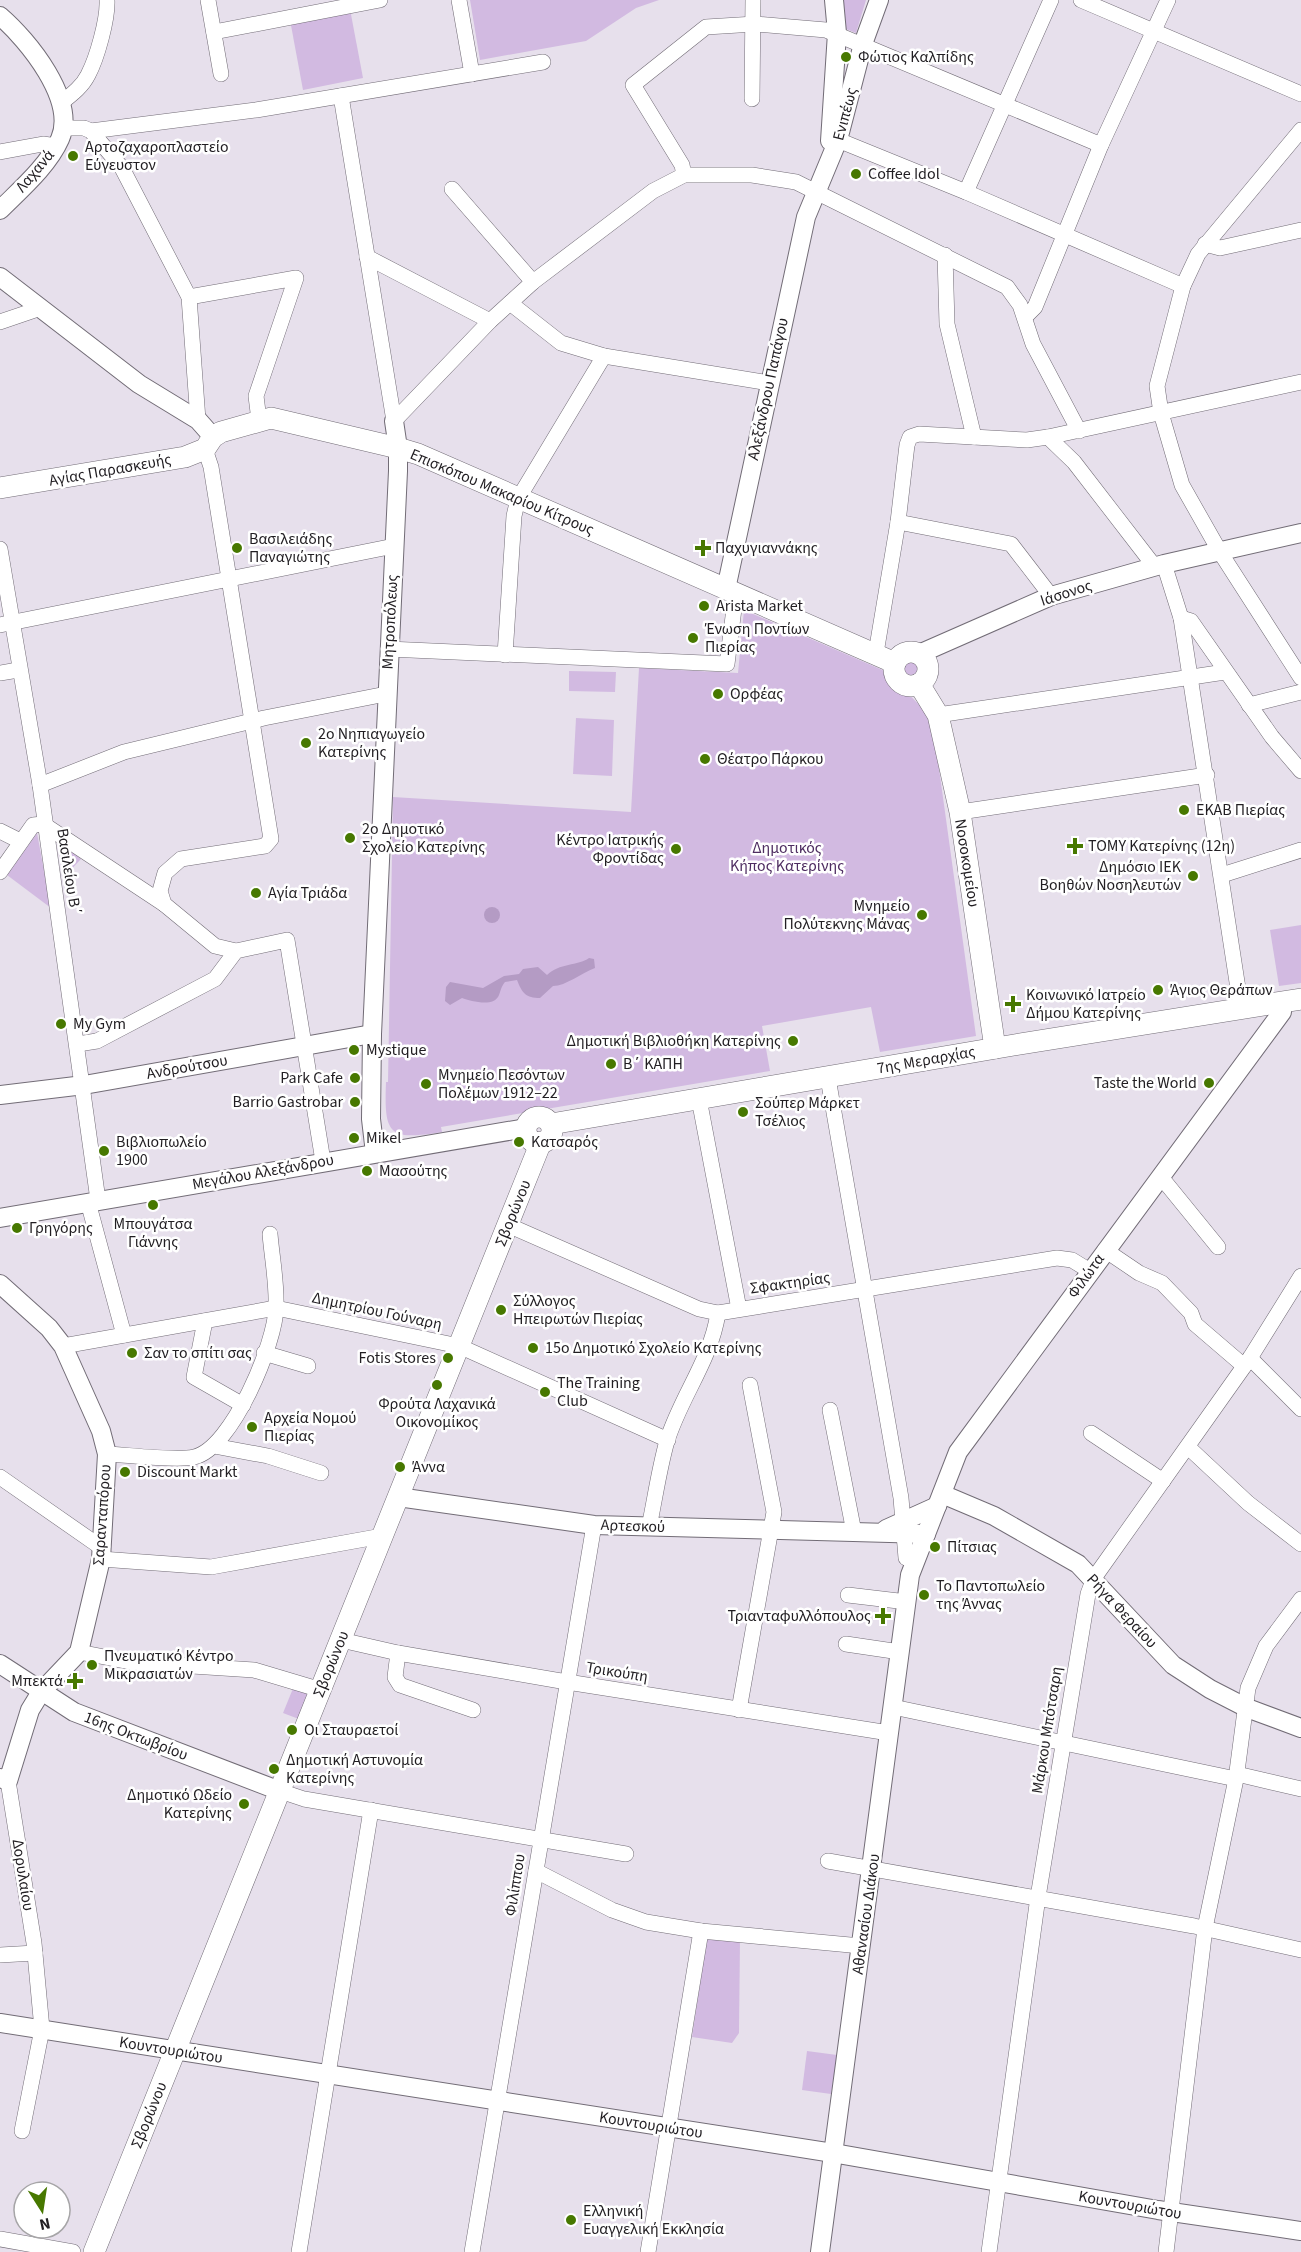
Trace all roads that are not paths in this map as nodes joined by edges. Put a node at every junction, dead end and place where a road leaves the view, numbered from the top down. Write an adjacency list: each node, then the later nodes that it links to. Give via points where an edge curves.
1 (107, 0): 23 (street, via 88,75)
2 (207, 0): 13 (street)
3 (380, 0): 13 (street)
4 (459, 0): 19 (street)
5 (753, 0): 12 (street)
6 (834, 0): 15 (street)
7 (879, 0): 16 (street, Ενιπέως)
8 (1051, 0): 24 (street)
9 (1081, 0): 14 (street)
10 (1168, 0): 14 (street)
11 (0, 16): 23 (street, via 43,66)
12 (755, 24): 15 (street); 22 (street); 33 (street, via 706,27 633,85 682,165)
13 (214, 32): 18 (street)
14 (1154, 32): 20 (street); 29 (street)
15 (837, 33): 16 (street); 32 (street)
16 (863, 44): 24 (street); 28 (street, Ενιπέως)
17 (543, 62): 19 (street)
18 (221, 74)
19 (472, 74): 21 (street)
20 (1301, 94)
21 (341, 96): 27 (street); 42 (street, Μητροπόλεως)
22 (752, 99)
23 (61, 103): 25 (street)
24 (1006, 105): 29 (street); 36 (street)
25 (64, 128): 27 (street); 30 (street, Λαχανά)
26 (1301, 130): 40 (street)
27 (91, 131): 46 (street, via 122,168)
28 (838, 140): 32 (street, Ενιπέως); 36 (street)
29 (1101, 145): 39 (street)
30 (56, 146): 31 (street, via 43,144); 37 (street, Λαχανά)
31 (0, 152)
32 (829, 166): 35 (street, Ενιπέως)
33 (684, 175): 35 (street, via 775,177); 44 (street, via 653,191)
34 (452, 189): 44 (street)
35 (818, 192): 41 (street); 54 (street, Αλεξάνδρου Παπάγου, via 806,217)
36 (966, 192): 39 (street)
37 (0, 210)
38 (1301, 230): 40 (street, via 1220,248)
39 (1063, 235): 45 (street); 49 (street, via 1035,307)
40 (1205, 244): 45 (street)
41 (945, 255): 49 (street, via 1000,281 1014,295); 60 (street, via 947,324)
42 (367, 258): 50 (street); 58 (street, Μητροπόλεως)
43 (0, 277): 48 (street)
44 (533, 282): 47 (street)
45 (1183, 286): 55 (street, via 1157,386)
46 (189, 297): 56 (street); 57 (street, via 296,278 255,396)
47 (510, 303): 50 (street); 52 (street, via 561,343)
48 (41, 308): 51 (street); 56 (street, via 139,384)
49 (1025, 317): 59 (street, via 1033,344)
50 (490, 321): 58 (street)
51 (0, 322)
52 (604, 356): 54 (street); 65 (street)
53 (1301, 382): 55 (street)
54 (769, 383): 73 (street, Αλεξάνδρου Παπάγου)
55 (1161, 413): 59 (street); 70 (street, via 1182,485)
56 (198, 420): 62 (street)
57 (259, 420): 62 (main road, Επισκόπου Μακαρίου Κίτρους); 63 (main road, Επισκόπου Μακαρίου Κίτρους, via 284,419)
58 (394, 421): 63 (street, Μητροπόλεως)
59 (1079, 431): 61 (street)
60 (974, 437): 61 (street); 66 (street, via 910,437)
61 (1048, 437): 71 (street, via 1074,462)
62 (209, 443): 64 (main road, Αγίας Παρασκευής, via 185,457); 72 (street)
63 (398, 448): 65 (main road, Επισκόπου Μακαρίου Κίτρους); 68 (street, Μητροπόλεως)
64 (0, 488)
65 (518, 499): 73 (main road, Επισκόπου Μακαρίου Κίτρους); 79 (street)
66 (898, 522): 74 (street, via 1011,544); 80 (street)
67 (1301, 534): 70 (street, Ιάσονος)
68 (394, 546): 72 (street); 77 (street, Μητροπόλεως)
69 (0, 549): 76 (street, Βασιλείου Β΄)
70 (1220, 552): 71 (street, Ιάσονος); 85 (street)
71 (1159, 565): 74 (street, Ιάσονος); 75 (street)
72 (227, 578): 76 (street); 91 (street)
73 (731, 591): 79 (street, via 727,664); 80 (main road, Επισκόπου Μακαρίου Κίτρους)
74 (1051, 596): 78 (street, Ιάσονος)
75 (1181, 618): 82 (street, via 1191,621); 84 (street)
76 (6, 624): 81 (street, Βασιλείου Β΄)
77 (388, 649): 79 (street); 88 (street, Μητροπόλεως)
78 (920, 654): 80 (main road, via 908,652); 86 (main road, via 927,662 928,672)
79 (505, 655)
80 (885, 658): 86 (main road, via 902,684)
81 (18, 670): 83 (street); 94 (street, Βασιλείου Β΄)
82 (1225, 672): 84 (street); 89 (street)
83 (0, 673)
84 (1190, 675): 90 (street); 93 (street)
85 (1301, 678)
86 (919, 684): 90 (main road, Νοσοκομείου)
87 (1301, 692): 89 (street)
88 (386, 694): 91 (street); 106 (street, Μητροπόλεως)
89 (1249, 705): 92 (street)
90 (938, 715): 95 (main road, Νοσοκομείου)
91 (253, 721): 94 (street, via 124,752); 102 (street, via 269,844 181,859 165,873 160,891)
92 (1301, 771)
93 (1207, 775): 95 (street); 101 (street)
94 (40, 785): 96 (street, Βασιλείου Β΄)
95 (960, 812): 109 (main road, Νοσοκομείου)
96 (43, 824): 98 (street, via 33,825); 102 (street); 107 (street, Βασιλείου Β΄)
97 (0, 831): 98 (street)
98 (20, 841): 100 (street)
99 (1301, 850): 101 (street)
100 (0, 872)
101 (1222, 875): 105 (street)
102 (165, 904): 103 (street, via 215,946)
103 (236, 951): 107 (street, via 215,980 97,1041); 108 (street, via 287,940)
104 (1282, 1002): 105 (main road, 7ης Μεραρχίας); 117 (street, Φιλώτα, via 1284,1010)
105 (1241, 1008): 109 (main road, 7ης Μεραρχίας)
106 (372, 1034): 108 (street, Ανδρούτσου); 115 (street, Μητροπόλεως, via 371,1119)
107 (78, 1044): 111 (street, Βασιλείου Β΄)
108 (306, 1046): 111 (street, Ανδρούτσου); 116 (street)
109 (995, 1048): 110 (main road, 7ης Μεραρχίας)
110 (828, 1078): 113 (main road, 7ης Μεραρχίας); 127 (street)
111 (84, 1085): 112 (street, Ανδρούτσου); 118 (street, Βασιλείου Β΄)
112 (0, 1095)
113 (699, 1099): 114 (main road, 7ης Μεραρχίας); 129 (street)
114 (539, 1131): 115 (street, Μεγάλου Αλεξάνδρου); 120 (main road, Σβορώνου)
115 (375, 1153): 116 (street, Μεγάλου Αλεξάνδρου)
116 (324, 1161): 118 (street, Μεγάλου Αλεξάνδρου)
117 (1161, 1177): 122 (street); 123 (street, Φιλώτα)
118 (93, 1201): 119 (street, Μεγάλου Αλεξάνδρου); 132 (street, Βασιλείου Β΄)
119 (0, 1218)
120 (508, 1225): 130 (street, Σφακτηρίας, via 699,1309); 134 (main road, Σβορώνου)
121 (270, 1234): 128 (street)
122 (1218, 1247)
123 (1105, 1250): 124 (street, Φιλώτα); 136 (street, via 1139,1274 1162,1283 1191,1313 1195,1324)
124 (1090, 1271): 127 (street, Σφακτηρίας, via 1072,1260 1057,1258); 152 (street, Φιλώτα, via 958,1452)
125 (1301, 1276): 136 (street, Μάρκου Μπότσαρη)
126 (0, 1284): 133 (street, Σαρανταπόρου, via 49,1328)
127 (866, 1290): 129 (street, Σφακτηρίας); 151 (street)
128 (276, 1308): 131 (street, Δημητρίου Γούναρη); 134 (street, Δημητρίου Γούναρη); 135 (street)
129 (739, 1309): 130 (street, Σφακτηρίας)
130 (718, 1313): 143 (street, via 703,1366)
131 (205, 1321): 132 (street, Δημητρίου Γούναρη); 139 (street, via 194,1377)
132 (124, 1335): 133 (street, Δημητρίου Γούναρη)
133 (63, 1346): 146 (street, Σαρανταπόρου, via 101,1431)
134 (459, 1346): 143 (street, Δημητρίου Γούναρη); 150 (main road, Σβορώνου)
135 (264, 1353): 137 (street); 139 (street)
136 (1247, 1362): 140 (street); 145 (street, Μάρκου Μπότσαρη)
137 (308, 1365)
138 (750, 1384): 156 (street, via 774,1512)
139 (243, 1405): 144 (street)
140 (1301, 1409)
141 (830, 1410): 157 (street)
142 (1091, 1432): 149 (street)
143 (668, 1440): 154 (street)
144 (214, 1446): 146 (street, via 194,1457); 147 (street, via 268,1455)
145 (1188, 1447): 149 (street, Μάρκου Μπότσαρη); 160 (street, via 1248,1503)
146 (107, 1455): 161 (street, Σαρανταπόρου)
147 (321, 1473)
148 (0, 1477): 161 (street)
149 (1163, 1481): 163 (street, Μάρκου Μπότσαρη)
150 (398, 1497): 153 (street, Αρτεσκού); 159 (main road, Σβορώνου)
151 (901, 1498): 152 (street, via 919,1504); 155 (street)
152 (940, 1500): 155 (street, Αρτεσκού); 158 (street, Φιλώτα); 163 (street, Ρήγα Φεραίου, via 994,1516 1078,1564)
153 (594, 1525): 154 (street, Αρτεσκού); 173 (street, Φιλίππου)
154 (649, 1527): 156 (street, Αρτεσκού)
155 (904, 1528): 157 (street, Αρτεσκού); 158 (street, Αρτεσκού); 162 (street)
156 (771, 1529): 157 (street, Αρτεσκού); 179 (street)
157 (862, 1532)
158 (926, 1534): 162 (street, Αθανασίου Διάκου)
159 (382, 1536): 161 (street, via 211,1567); 167 (main road, Σβορώνου)
160 (1301, 1544)
161 (102, 1553): 169 (street, Σαρανταπόρου)
162 (908, 1567): 166 (street, Αθανασίου Διάκου)
163 (1094, 1578): 177 (street, Ρήγα Φεραίου, via 1137,1630 1173,1665); 182 (street, Μάρκου Μπότσαρη)
164 (848, 1595): 166 (street)
165 (1301, 1600): 177 (street, via 1266,1646 1256,1666 1248,1688)
166 (907, 1602): 170 (street, Αθανασίου Διάκου)
167 (341, 1640): 171 (street, Τρικούπη); 174 (main road, Σβορώνου)
168 (846, 1644): 170 (street)
169 (79, 1652): 174 (street, via 130,1662 254,1670); 175 (street)
170 (900, 1652): 176 (street, Αθανασίου Διάκου)
171 (398, 1653): 173 (street, Τρικούπη); 178 (street, via 395,1677 400,1685)
172 (0, 1664): 175 (street, 16ης Οκτωβρίου)
173 (567, 1683): 179 (street, Τρικούπη); 188 (street, Φιλίππου)
174 (321, 1690): 186 (main road, Σβορώνου)
175 (41, 1692): 184 (street, Δορυλαίου, via 30,1710); 186 (street, 16ης Οκτωβρίου, via 74,1712)
176 (893, 1707): 181 (street, Αθανασίου Διάκου); 182 (street)
177 (1247, 1708): 180 (street, Ρήγα Φεραίου); 183 (street)
178 (473, 1710)
179 (739, 1710): 181 (street, Τρικούπη)
180 (1301, 1728)
181 (889, 1733): 191 (street, Αθανασίου Διάκου)
182 (1064, 1740): 183 (street); 193 (street, Μάρκου Μπότσαρη)
183 (1237, 1776): 185 (street); 194 (street)
184 (4, 1779): 198 (street, Δορυλαίου)
185 (1301, 1789)
186 (280, 1791): 187 (street); 202 (main road, Σβορώνου)
187 (371, 1810): 188 (street); 203 (street)
188 (541, 1840): 189 (street); 192 (street, Φιλίππου)
189 (626, 1854)
190 (828, 1861): 191 (street)
191 (872, 1867): 193 (street); 196 (street, Αθανασίου Διάκου)
192 (536, 1871): 195 (street, via 612,1910 646,1922); 204 (street, Φιλίππου)
193 (1038, 1897): 194 (street); 208 (street, Μάρκου Μπότσαρη)
194 (1205, 1928): 197 (street); 209 (street)
195 (701, 1931): 196 (street); 205 (street)
196 (861, 1946): 207 (street, Αθανασίου Διάκου)
197 (1301, 1950)
198 (35, 1953): 199 (street); 201 (street, Δορυλαίου)
199 (0, 1955)
200 (0, 2023): 201 (street, Κουντουριώτου)
201 (42, 2029): 202 (street, Κουντουριώτου); 206 (street, Δορυλαίου)
202 (175, 2050): 203 (street, Κουντουριώτου); 213 (main road, Σβορώνου)
203 (328, 2074): 204 (street, Κουντουριώτου); 214 (street)
204 (498, 2101): 205 (street, Κουντουριώτου); 215 (street, Φιλίππου)
205 (669, 2128): 207 (street, Κουντουριώτου); 216 (street)
206 (22, 2131)
207 (833, 2153): 208 (street, Κουντουριώτου); 217 (street, Αθανασίου Διάκου)
208 (1000, 2182): 209 (street, Κουντουριώτου); 218 (street, Μάρκου Μπότσαρη)
209 (1171, 2212): 210 (street, Κουντουριώτου); 219 (street)
210 (1301, 2231)
211 (0, 2239): 212 (street)
212 (73, 2252)
213 (94, 2252)
214 (298, 2252)
215 (472, 2252)
216 (648, 2252)
217 (820, 2252)
218 (989, 2252)
219 (1166, 2252)

